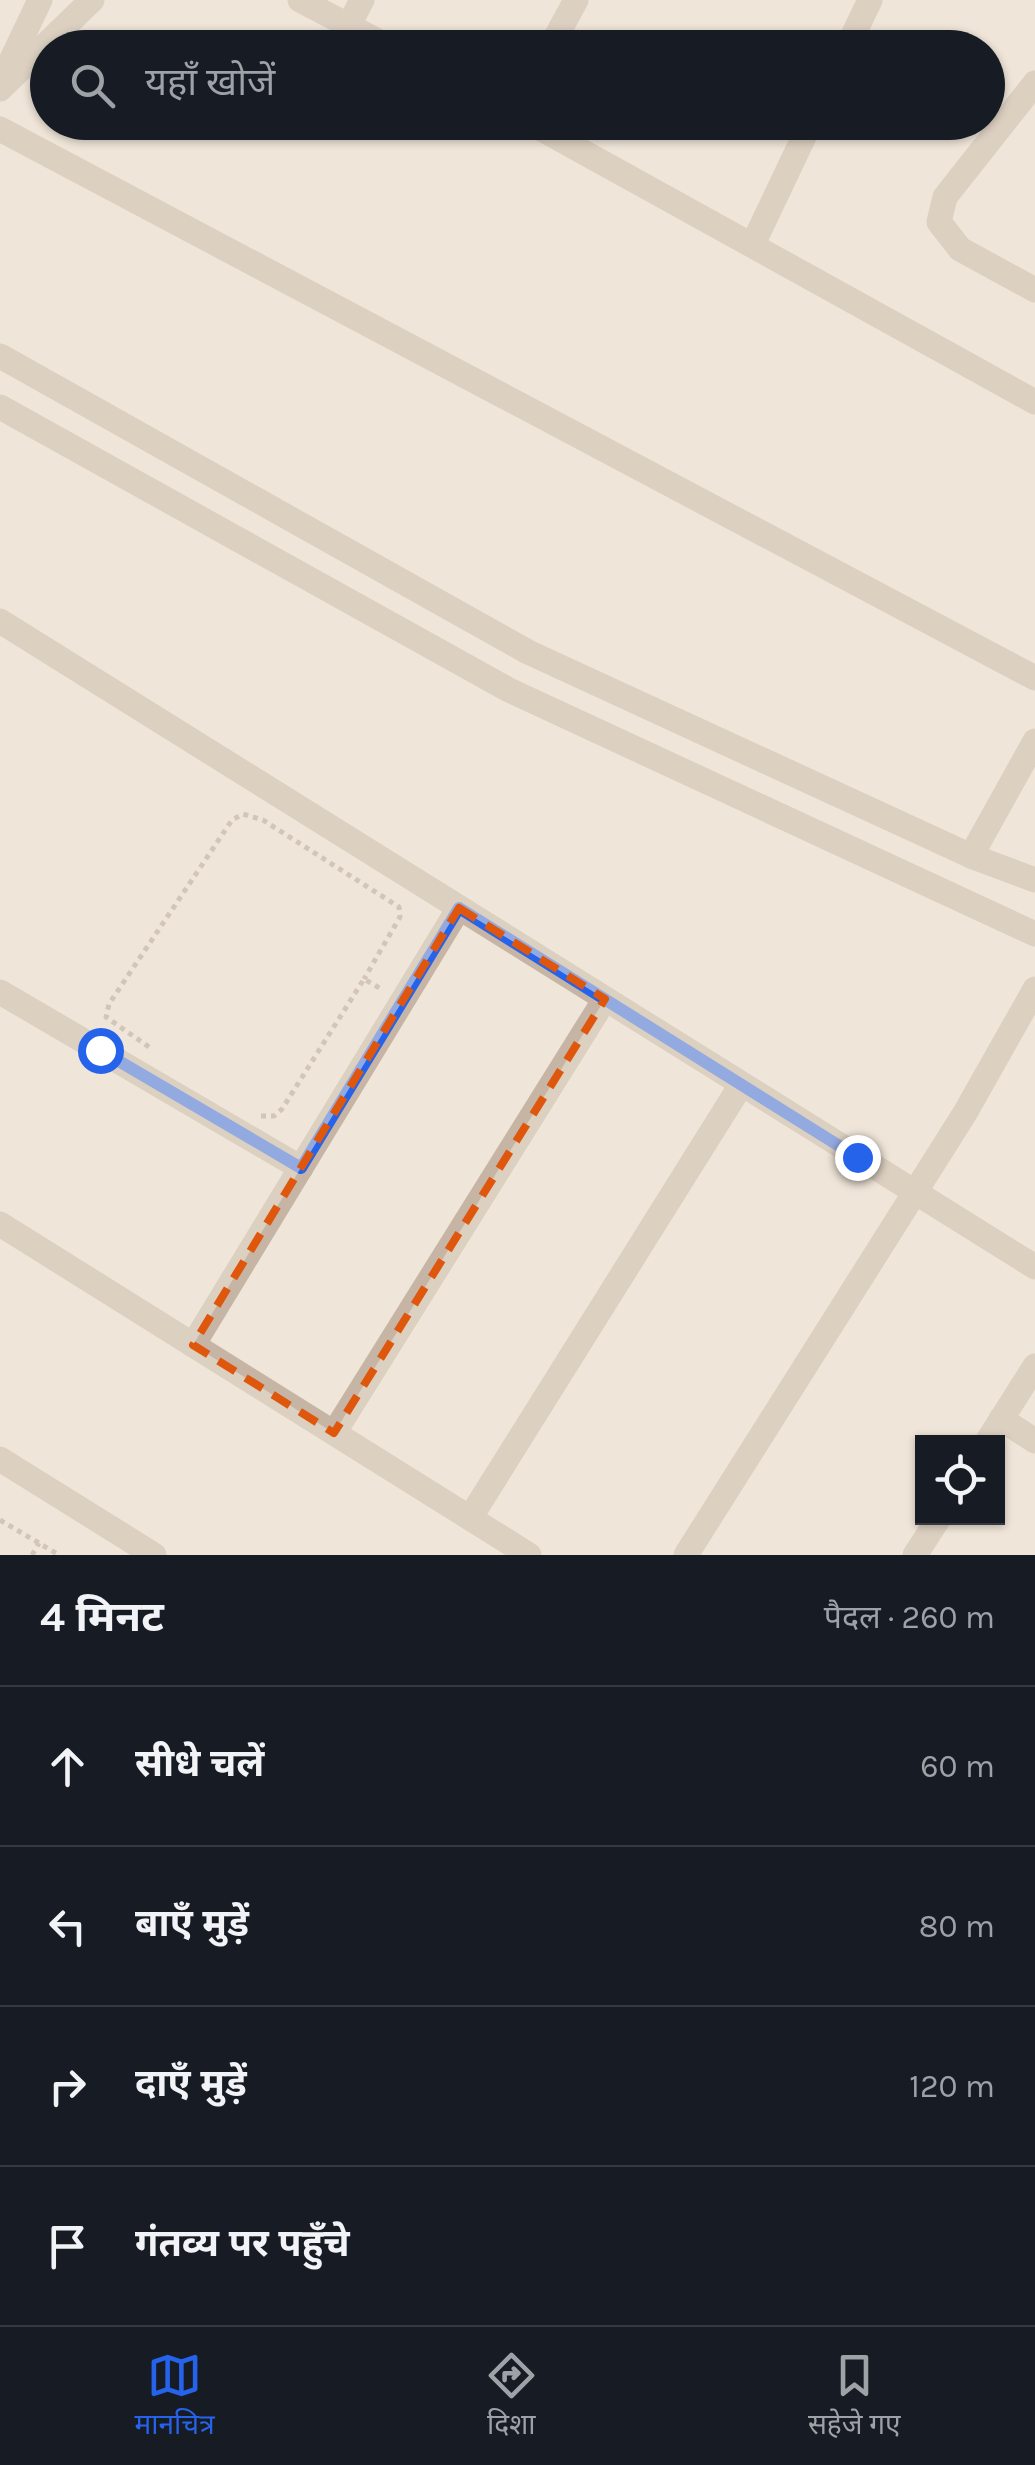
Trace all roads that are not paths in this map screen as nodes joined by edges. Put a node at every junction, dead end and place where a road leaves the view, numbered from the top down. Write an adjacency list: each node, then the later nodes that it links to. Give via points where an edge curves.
1 (40, 0): 14 (street)
2 (92, 0): 8 (street)
3 (300, 0): 7 (street)
4 (362, 0): 7 (street)
5 (576, 0): 10 (street)
6 (870, 0): 11 (street)
7 (349, 25): 9 (street)
8 (60, 30)
9 (358, 30)
10 (560, 30)
11 (856, 30)
12 (30, 58): 14 (street)
13 (1035, 82): 15 (street)
14 (0, 86)
15 (1005, 120)
16 (0, 129): 26 (street)
17 (562, 140): 20 (street)
18 (802, 140): 20 (street)
19 (989, 140): 21 (street, via 944,196 939,222 960,249)
20 (753, 244): 23 (street)
21 (1035, 290)
22 (0, 356): 28 (street, via 528,652)
23 (1035, 402)
24 (0, 407): 31 (street, via 509,690)
25 (0, 621): 30 (street)
26 (1035, 678)
27 (1035, 741): 28 (street)
28 (971, 856): 29 (street)
29 (1024, 876): 31 (street)
30 (459, 908): 35 (street); 37 (street)
31 (992, 914): 32 (street)
32 (1035, 934)
33 (1035, 988): 38 (street)
34 (0, 992): 37 (street)
35 (605, 999): 36 (street); 44 (street)
36 (741, 1084): 38 (street); 48 (street)
37 (301, 1168): 41 (street)
38 (915, 1193): 40 (street); 52 (street)
39 (0, 1224): 41 (street)
40 (1035, 1267)
41 (193, 1345): 44 (street)
42 (1035, 1366): 43 (street)
43 (1001, 1420): 45 (street); 46 (street)
44 (334, 1433): 48 (street)
45 (991, 1435)
46 (1035, 1441)
47 (0, 1459): 50 (street)
48 (470, 1518): 51 (street)
49 (934, 1525): 53 (street)
50 (154, 1555)
51 (529, 1555)
52 (686, 1555)
53 (915, 1555)

